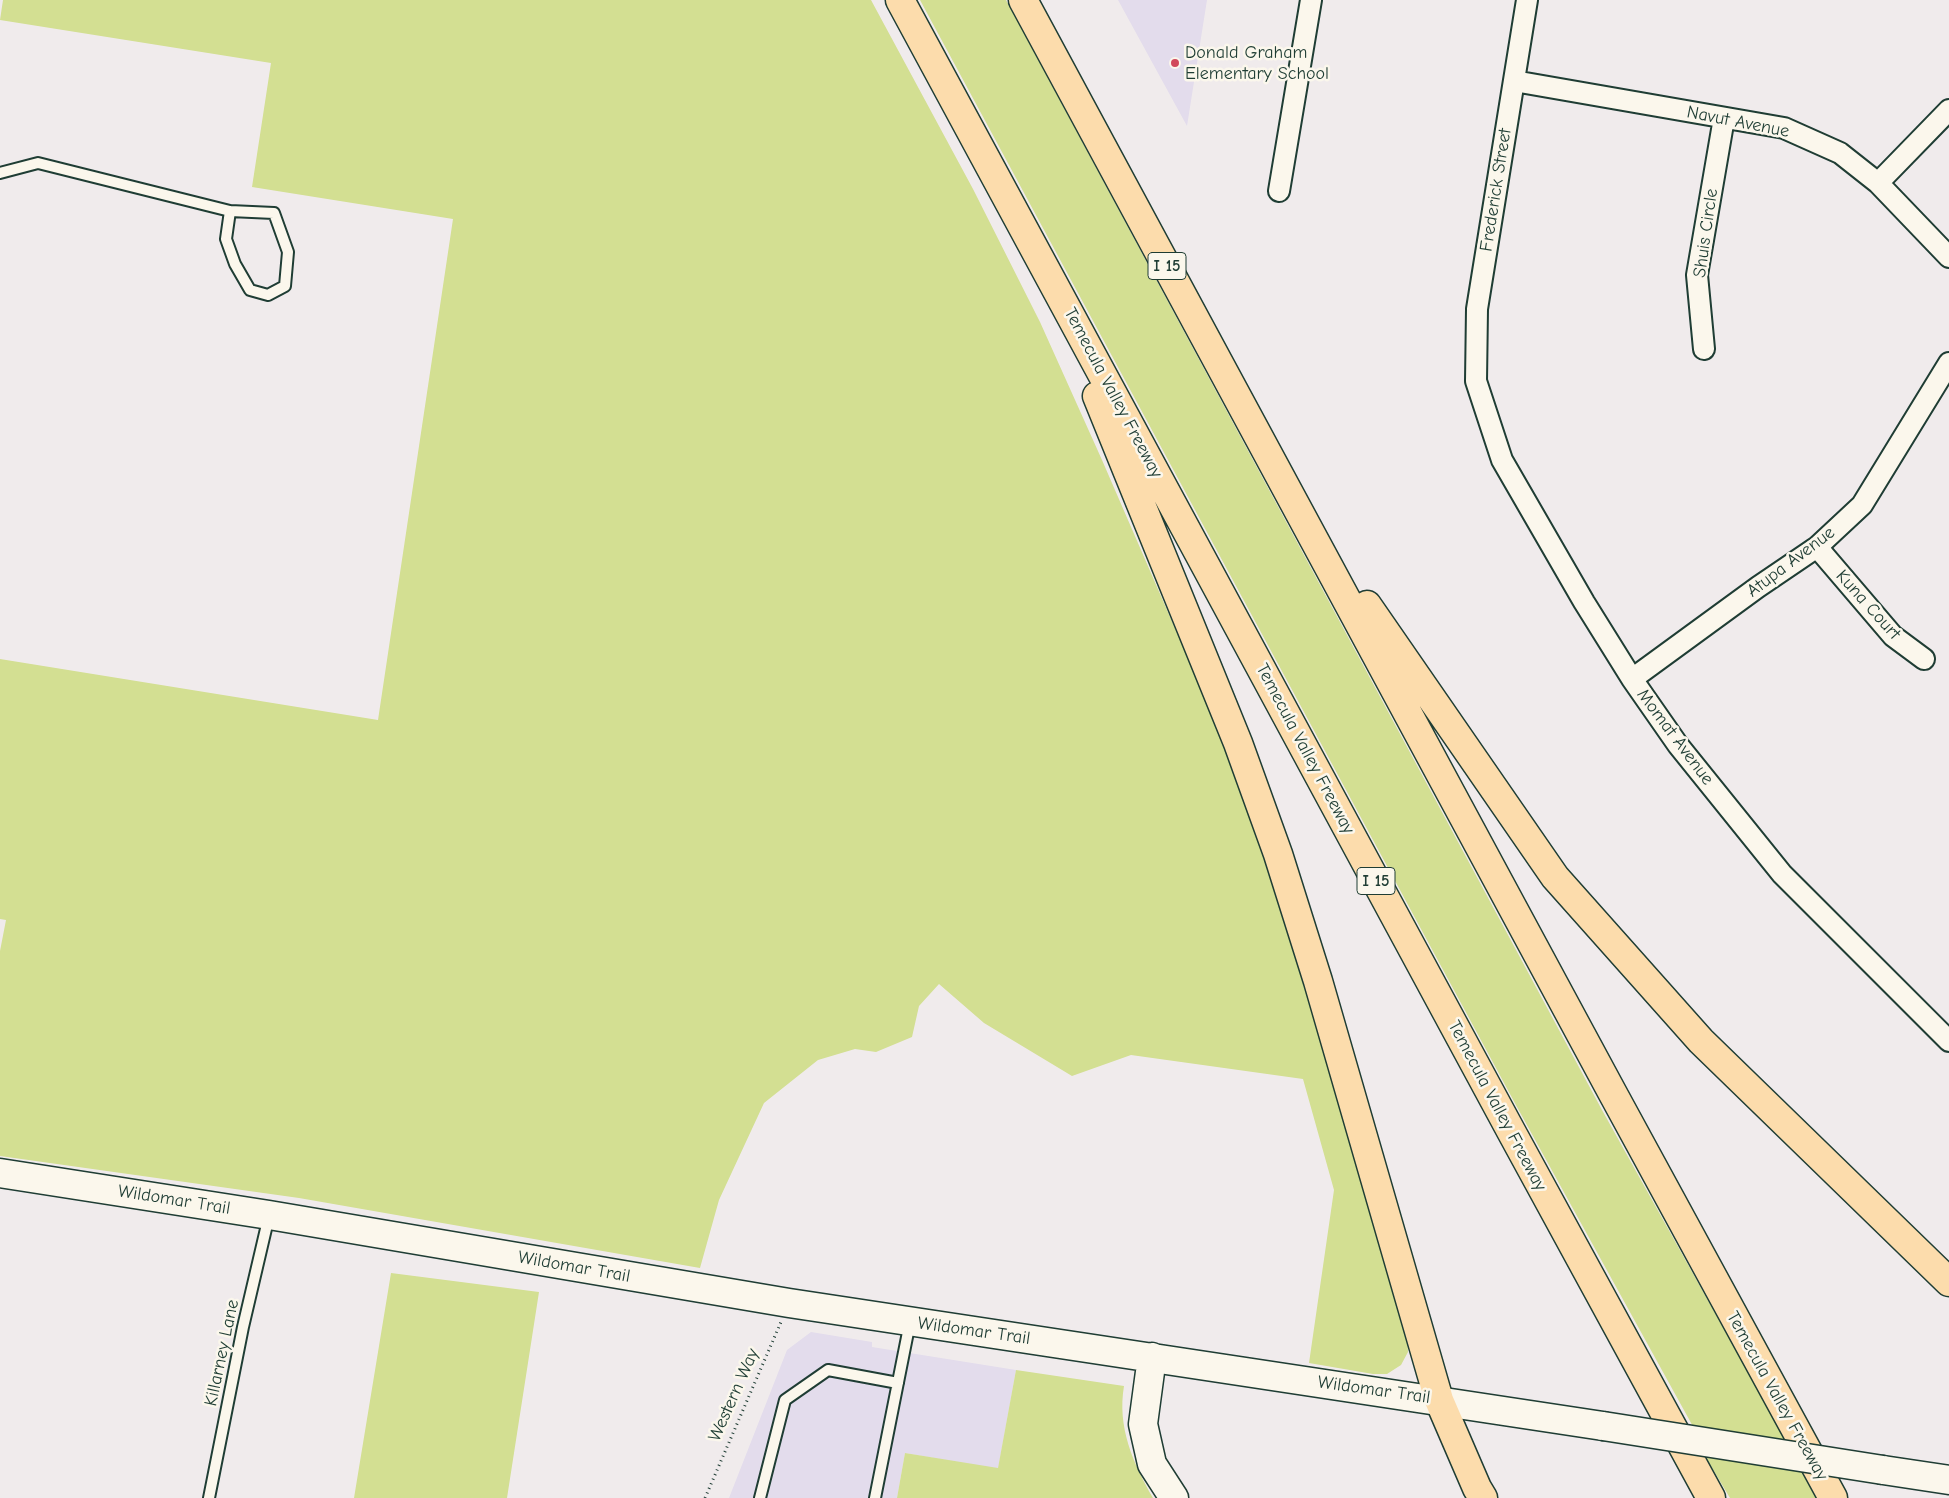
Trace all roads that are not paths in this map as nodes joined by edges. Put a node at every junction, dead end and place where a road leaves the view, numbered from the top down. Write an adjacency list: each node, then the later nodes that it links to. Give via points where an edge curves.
1 (900, 0): 13 (highway, Temecula Valley Freeway / I 15)
2 (1023, 0): 17 (highway, Temecula Valley Freeway / I 15)
3 (1311, 0): 10 (street)
4 (1527, 0): 5 (street, Frederick Street)
5 (1514, 81): 7 (street, Navut Avenue); 16 (street, Frederick Street, via 1477,309)
6 (1949, 110): 9 (street)
7 (1724, 118): 9 (street, Navut Avenue, via 1784,128 1840,153); 14 (street, Shuis Circle, via 1697,275)
8 (0, 173): 11 (lane, via 38,163)
9 (1878, 183): 12 (street, Navut Avenue)
10 (1279, 191)
11 (230, 211): 11 (lane, via 274,213 288,252 285,286 268,295 250,290 235,264 226,239)
12 (1949, 257)
13 (1043, 263): 28 (highway, via 1238,743 1278,854); 35 (highway, Temecula Valley Freeway / I 15)
14 (1704, 349)
15 (1949, 363): 18 (street, Atupa Avenue, via 1862,505)
16 (1476, 381): 20 (street, Momat Avenue, via 1502,460)
17 (1293, 499): 24 (highway, via 1555,877 1701,1041); 36 (highway, Temecula Valley Freeway / I 15)
18 (1817, 547): 19 (street, Kuna Court, via 1893,636); 20 (street, Atupa Avenue)
19 (1924, 659)
20 (1632, 679): 21 (street, Momat Avenue, via 1678,745 1782,874)
21 (1949, 1041)
22 (0, 1173): 23 (main road, Wildomar Trail)
23 (269, 1215): 25 (main road, Wildomar Trail); 30 (lane, Killarney Lane)
24 (1949, 1282)
25 (911, 1321): 26 (main road, Wildomar Trail); 27 (lane)
26 (1152, 1357): 28 (main road, Wildomar Trail); 33 (main road, via 1143,1424 1152,1464)
27 (898, 1384): 31 (lane, via 828,1370 785,1400); 32 (lane)
28 (1439, 1400): 29 (main road, Wildomar Trail, bridge); 34 (highway)
29 (1949, 1480)
30 (209, 1498)
31 (760, 1498)
32 (876, 1498)
33 (1174, 1498)
34 (1483, 1498)
35 (1711, 1498)
36 (1833, 1498)

